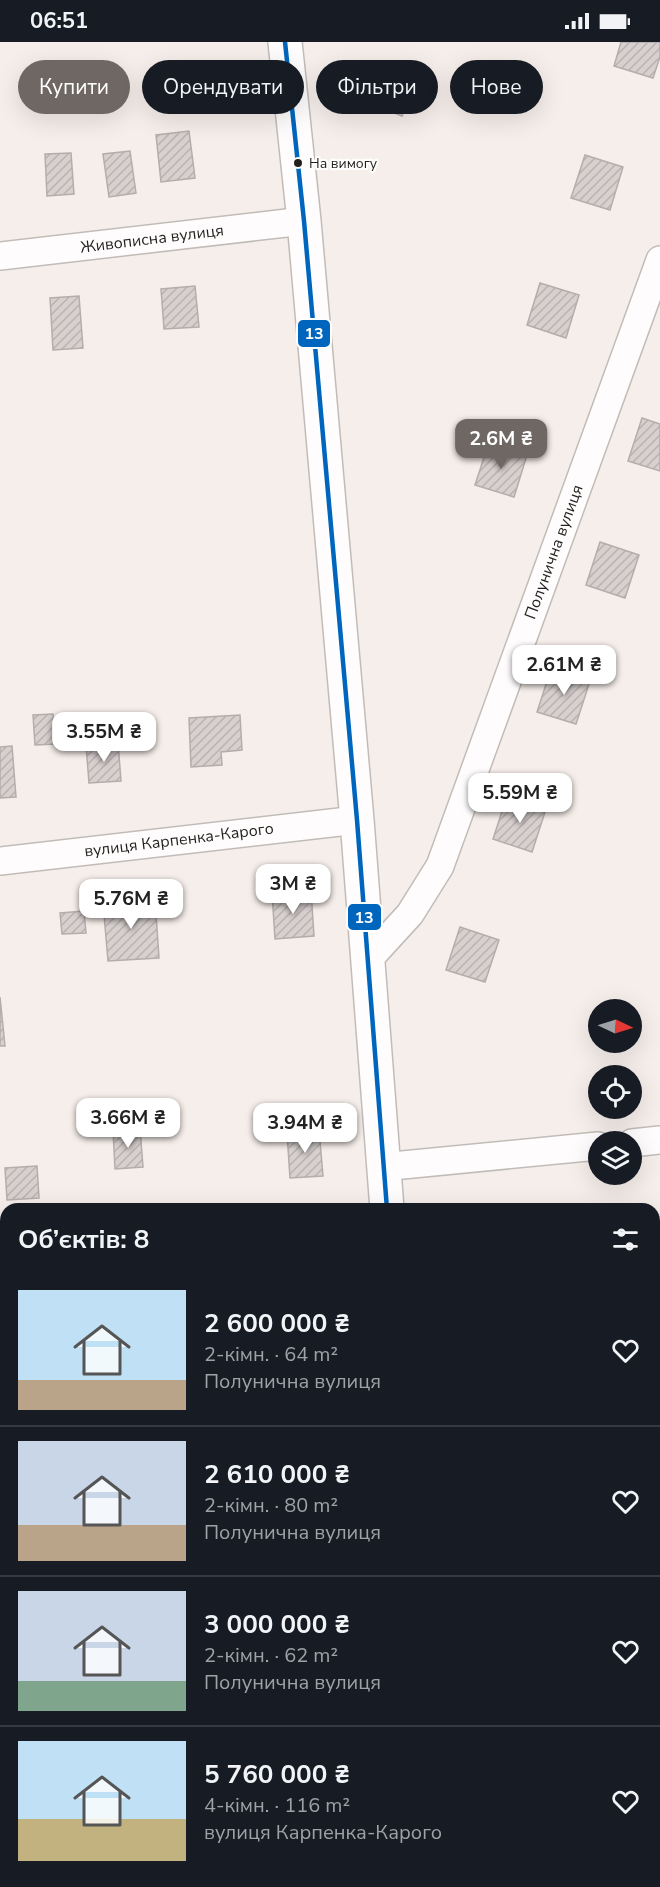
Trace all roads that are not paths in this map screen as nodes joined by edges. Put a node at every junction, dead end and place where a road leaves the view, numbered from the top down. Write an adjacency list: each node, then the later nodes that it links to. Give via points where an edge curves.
1 (285, 42): 2 (street)
2 (304, 221): 3 (street, Живописна вулиця); 5 (street)
3 (0, 256)
4 (660, 260): 7 (street, Полунична вулиця, via 440,866 410,914)
5 (357, 820): 6 (street, вулиця Карпенка-Карого); 7 (street)
6 (0, 861)
7 (367, 961): 11 (street)
8 (660, 1140): 9 (street)
9 (642, 1142)
10 (588, 1147): 11 (street)
11 (382, 1167): 12 (street)
12 (386, 1203)

